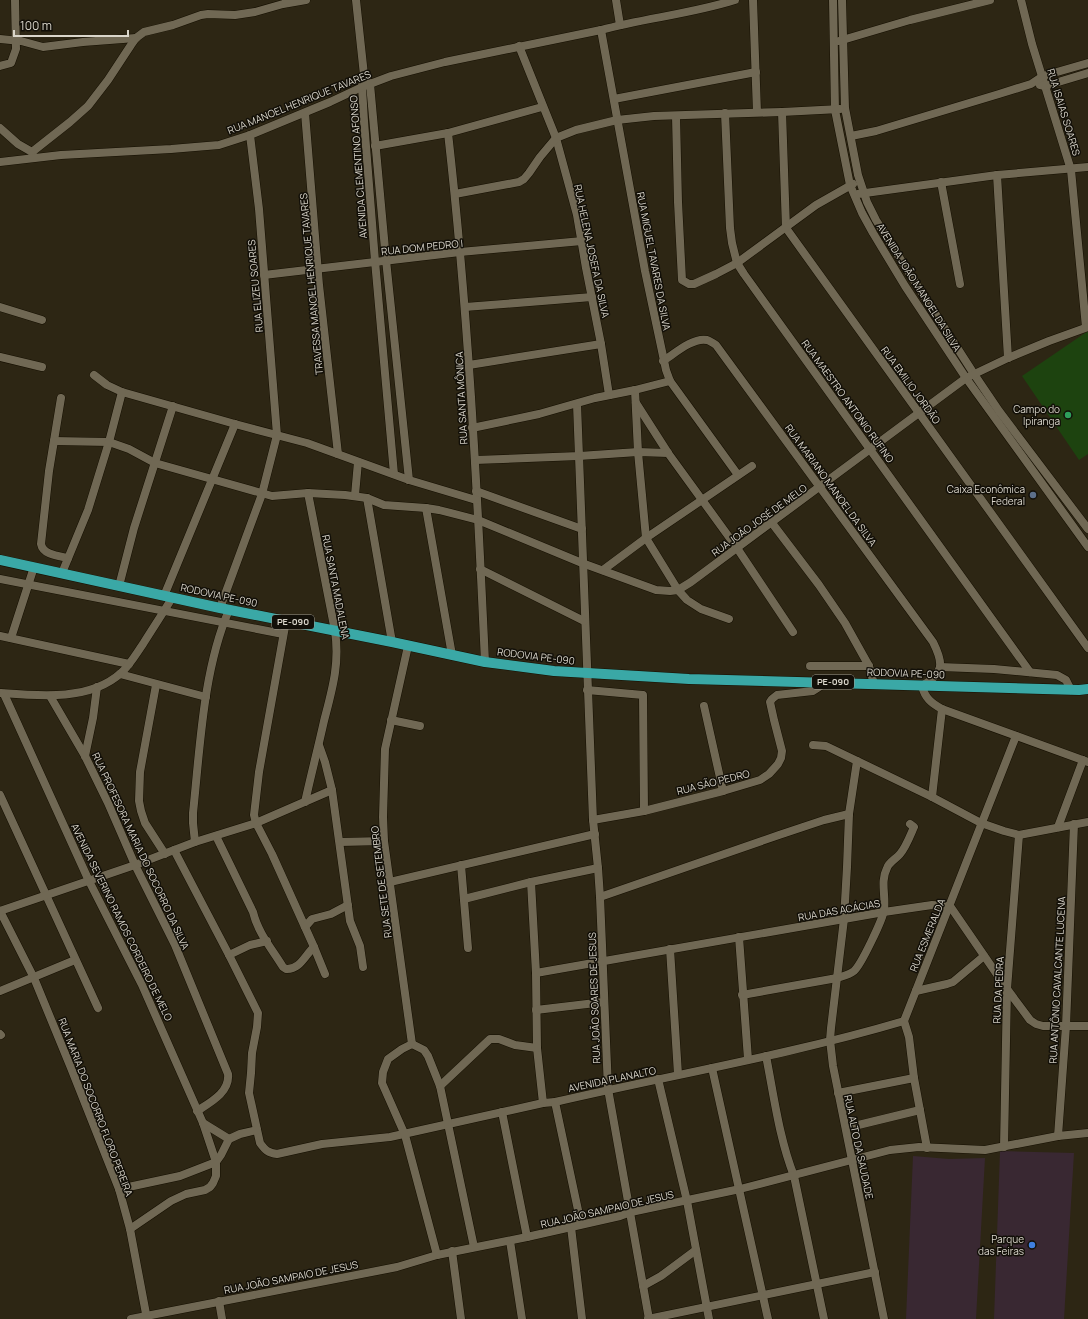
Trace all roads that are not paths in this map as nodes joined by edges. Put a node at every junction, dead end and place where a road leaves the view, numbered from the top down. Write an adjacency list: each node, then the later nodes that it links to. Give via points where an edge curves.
1 (15, 0): 16 (street)
2 (306, 0): 11 (street)
3 (356, 0): 26 (street, AVENIDA CLEMENTINO AFONSO)
4 (616, 0): 12 (street)
5 (735, 0): 12 (street, RUA MANOEL HENRIQUE TAVARES, via 710,8)
6 (753, 0): 22 (street)
7 (833, 0): 18 (street, AVENIDA JOÃO MANOEL DA SILVA)
8 (842, 0): 17 (street, AVENIDA JOÃO MANOEL DA SILVA)
9 (990, 0): 17 (street)
10 (1021, 0): 24 (street, RUA ISAIAS SOARES)
11 (283, 2): 14 (street, via 262,10 235,15 201,15 149,30)
12 (620, 25): 13 (street, RUA MANOEL HENRIQUE TAVARES)
13 (601, 30): 19 (street, RUA MANOEL HENRIQUE TAVARES); 28 (street, RUA MIGUEL TAVARES DA SILVA)
14 (136, 38): 16 (street, via 43,47); 44 (street, via 88,106)
15 (0, 39): 16 (street)
16 (16, 40): 21 (street, via 11,63)
17 (843, 40): 18 (street); 30 (street, AVENIDA JOÃO MANOEL DA SILVA)
18 (834, 42): 31 (street, AVENIDA JOÃO MANOEL DA SILVA)
19 (519, 46): 26 (street, RUA MANOEL HENRIQUE TAVARES, via 416,69); 29 (street, RUA HELENA JOSEFA DA SILVA)
20 (1088, 63): 24 (street)
21 (0, 66)
22 (756, 72): 28 (street); 32 (street)
23 (1088, 73): 27 (street)
24 (1043, 76): 25 (street); 27 (street, RUA ISAIAS SOARES)
25 (1031, 84): 27 (street); 41 (street, via 876,131)
26 (366, 85): 34 (street, RUA MANOEL HENRIQUE TAVARES); 43 (street, AVENIDA CLEMENTINO AFONSO); 59 (street, AVENIDA CLEMENTINO AFONSO)
27 (1045, 86): 47 (street, RUA ISAIAS SOARES)
28 (614, 99): 37 (street, RUA MIGUEL TAVARES DA SILVA)
29 (542, 107): 39 (street); 42 (street, RUA HELENA JOSEFA DA SILVA)
30 (845, 108): 31 (street); 41 (street, AVENIDA JOÃO MANOEL DA SILVA)
31 (835, 110): 33 (street); 51 (street, AVENIDA JOÃO MANOEL DA SILVA)
32 (757, 112): 33 (street); 35 (street)
33 (782, 112): 55 (street)
34 (305, 113): 40 (street, RUA MANOEL HENRIQUE TAVARES); 61 (street, TRAVESSA MANOEL HENRIQUE TAVARES)
35 (725, 114): 36 (street); 60 (street, RUA MAESTRO ANTONIO RUFINO, via 730,228)
36 (676, 116): 37 (street); 60 (street, via 682,280 691,284 699,283)
37 (617, 120): 42 (street, via 576,130); 74 (street, RUA MIGUEL TAVARES DA SILVA)
38 (0, 128): 44 (street)
39 (448, 133): 43 (street); 53 (street, RUA SANTA MÔNICA)
40 (250, 135): 44 (street, RUA MANOEL HENRIQUE TAVARES, via 219,145 201,147); 62 (street, RUA ELIZEU SOARES)
41 (851, 136): 49 (street, AVENIDA JOÃO MANOEL DA SILVA)
42 (556, 138): 53 (street, via 524,179); 56 (street, RUA HELENA JOSEFA DA SILVA)
43 (376, 146): 58 (street, AVENIDA CLEMENTINO AFONSO)
44 (32, 155): 45 (street, RUA MANOEL HENRIQUE TAVARES)
45 (0, 162)
46 (1088, 168): 47 (street)
47 (1071, 170): 48 (street); 68 (street, RUA ISAIAS SOARES)
48 (997, 175): 50 (street); 73 (street)
49 (860, 182): 51 (street); 52 (street, AVENIDA JOÃO MANOEL DA SILVA)
50 (941, 182): 52 (street); 63 (street)
51 (850, 185): 54 (street, AVENIDA JOÃO MANOEL DA SILVA); 55 (street, via 816,205)
52 (863, 193): 54 (street); 77 (street, AVENIDA JOÃO MANOEL DA SILVA, via 880,227)
53 (455, 194): 57 (street, RUA SANTA MÔNICA)
54 (853, 195): 79 (street, AVENIDA JOÃO MANOEL DA SILVA, via 876,239)
55 (786, 228): 60 (street); 88 (street, RUA EMILIO JORDÃO)
56 (582, 241): 57 (street, RUA DOM PEDRO I); 64 (street, RUA HELENA JOSEFA DA SILVA)
57 (460, 252): 58 (street, RUA DOM PEDRO I); 66 (street, RUA SANTA MÔNICA)
58 (386, 260): 59 (street, RUA DOM PEDRO I); 69 (street, AVENIDA CLEMENTINO AFONSO)
59 (375, 262): 61 (street, RUA DOM PEDRO I); 70 (street, AVENIDA CLEMENTINO AFONSO)
60 (737, 263): 95 (street, RUA MAESTRO ANTONIO RUFINO)
61 (318, 268): 62 (street, RUA DOM PEDRO I); 98 (street, TRAVESSA MANOEL HENRIQUE TAVARES)
62 (264, 274): 92 (street, RUA ELIZEU SOARES)
63 (960, 284)
64 (592, 297): 66 (street); 71 (street, RUA HELENA JOSEFA DA SILVA)
65 (0, 307): 67 (street)
66 (465, 307): 75 (street, RUA SANTA MÔNICA)
67 (42, 320)
68 (1087, 327): 73 (street, RUA JOÃO JOSÉ DE MELO)
69 (394, 336): 70 (street); 107 (street, AVENIDA CLEMENTINO AFONSO)
70 (382, 339): 104 (street, AVENIDA CLEMENTINO AFONSO)
71 (602, 344): 75 (street); 83 (street, RUA HELENA JOSEFA DA SILVA)
72 (0, 357): 76 (street)
73 (1008, 358): 77 (street, RUA JOÃO JOSÉ DE MELO)
74 (663, 361): 80 (street, RUA MIGUEL TAVARES DA SILVA); 108 (street, RUA MARIANO MANOEL DA SILVA, via 691,342 707,340 716,345)
75 (469, 365): 91 (street, RUA SANTA MÔNICA)
76 (42, 367)
77 (974, 374): 79 (street, RUA JOÃO JOSÉ DE MELO); 89 (street, AVENIDA JOÃO MANOEL DA SILVA)
78 (94, 375): 82 (street)
79 (966, 378): 88 (street, RUA JOÃO JOSÉ DE MELO); 89 (street, AVENIDA JOÃO MANOEL DA SILVA)
80 (670, 381): 81 (street); 105 (street, RUA MIGUEL TAVARES DA SILVA)
81 (635, 390): 83 (street); 86 (street)
82 (122, 392): 87 (street); 94 (street)
83 (609, 395): 85 (street)
84 (61, 398): 93 (street)
85 (577, 404): 91 (street); 99 (street, RUA JOÃO SOARES DE JESUS)
86 (636, 404): 96 (street); 97 (street)
87 (173, 406): 90 (street); 102 (street)
88 (919, 413): 95 (street, RUA JOÃO JOSÉ DE MELO); 149 (street, RUA EMILIO JORDÃO)
89 (997, 413): 120 (street, AVENIDA JOÃO MANOEL DA SILVA); 122 (street, AVENIDA JOÃO MANOEL DA SILVA)
90 (235, 424): 92 (street); 106 (street)
91 (472, 428): 100 (street, RUA SANTA MÔNICA)
92 (277, 436): 98 (street); 111 (street, RUA ELIZEU SOARES)
93 (54, 441): 94 (street); 124 (street, via 41,544 43,551)
94 (109, 442): 102 (street, via 130,449); 124 (street, via 88,510)
95 (871, 450): 108 (street, RUA JOÃO JOSÉ DE MELO); 156 (street, RUA MAESTRO ANTONIO RUFINO)
96 (638, 452): 97 (street); 99 (street); 121 (street)
97 (668, 453): 115 (street)
98 (338, 454): 101 (street)
99 (579, 456): 100 (street); 119 (street, RUA JOÃO SOARES DE JESUS)
100 (475, 460): 109 (street, RUA SANTA MÔNICA)
101 (358, 462): 104 (street); 112 (street)
102 (155, 463): 106 (street); 133 (street)
103 (752, 466): 105 (street)
104 (394, 474): 107 (street)
105 (738, 475): 115 (street)
106 (212, 479): 111 (street); 135 (street)
107 (410, 480): 114 (street)
108 (820, 487): 118 (street, RUA JOÃO JOSÉ DE MELO); 155 (street, RUA MARIANO MANOEL DA SILVA, via 933,642)
109 (476, 491): 114 (street, RUA SANTA MÔNICA); 119 (street)
110 (308, 493): 111 (street, via 285,496); 112 (street); 142 (street, RUA SANTA MADALENA)
111 (262, 494): 136 (street, RUA ELIZEU SOARES)
112 (355, 496): 113 (street)
113 (367, 498): 116 (street, via 384,505); 147 (street)
114 (476, 500): 117 (street, RUA SANTA MÔNICA)
115 (702, 500): 121 (street); 123 (street)
116 (426, 508): 117 (street); 150 (street)
117 (478, 520): 126 (street); 128 (street, RUA SANTA MÔNICA)
118 (772, 523): 123 (street, RUA JOÃO JOSÉ DE MELO); 154 (street, via 845,623)
119 (582, 529): 126 (street, RUA JOÃO SOARES DE JESUS)
120 (1088, 529)
121 (646, 538): 129 (street); 134 (street)
122 (1088, 547)
123 (737, 548): 134 (street, RUA JOÃO JOSÉ DE MELO); 143 (street)
124 (68, 558): 130 (street)
125 (0, 560): 127 (main road, RODOVIA PE-090 / PE-090)
126 (582, 563): 129 (street); 140 (street, RUA JOÃO SOARES DE JESUS)
127 (34, 567): 130 (main road, RODOVIA PE-090 / PE-090); 132 (street)
128 (480, 569): 140 (street); 151 (street, RUA SANTA MÔNICA)
129 (603, 570): 134 (street, via 646,586)
130 (62, 573): 133 (main road, RODOVIA PE-090 / PE-090)
131 (0, 579): 132 (street)
132 (28, 584): 137 (street); 146 (street)
133 (119, 586): 135 (main road, RODOVIA PE-090 / PE-090)
134 (678, 590): 138 (street, via 692,604)
135 (168, 597): 136 (main road, RODOVIA PE-090 / PE-090); 137 (street)
136 (224, 609): 139 (main road, RODOVIA PE-090 / PE-090); 141 (street, RUA ELIZEU SOARES)
137 (164, 611): 141 (street); 152 (street)
138 (729, 619)
139 (286, 621): 142 (main road, RODOVIA PE-090 / PE-090); 144 (street)
140 (584, 621): 158 (street, RUA JOÃO SOARES DE JESUS)
141 (224, 623): 144 (street); 168 (street, RUA ELIZEU SOARES)
142 (335, 631): 147 (main road, RODOVIA PE-090 / PE-090); 175 (street, RUA SANTA MADALENA, via 337,662)
143 (793, 632)
144 (283, 634): 188 (street, via 254,806)
145 (0, 636): 146 (street)
146 (11, 638): 152 (street)
147 (392, 642): 148 (main road, RODOVIA PE-090 / PE-090)
148 (408, 646): 150 (main road, RODOVIA PE-090 / PE-090); 171 (street, RUA SETE DE SETEMBRO)
149 (1088, 648)
150 (452, 655): 151 (main road, RODOVIA PE-090 / PE-090)
151 (485, 662): 158 (main road, RODOVIA PE-090 / PE-090)
152 (129, 664): 157 (street)
153 (810, 666): 154 (street)
154 (869, 666): 161 (street)
155 (940, 667): 156 (street); 162 (street, via 937,675)
156 (1030, 672): 165 (street, via 1057,675)
157 (120, 674): 160 (street); 163 (street)
158 (587, 674): 159 (main road, RODOVIA PE-090 / PE-090); 164 (street, RUA JOÃO SOARES DE JESUS)
159 (827, 682): 161 (main road, RODOVIA PE-090 / PE-090); 180 (street, RUA SÃO PEDRO, via 813,691 774,696 770,702 782,751 778,764 770,774 760,780)
160 (156, 684): 168 (street); 200 (street, via 140,772 139,801 145,822)
161 (874, 684): 162 (main road, RODOVIA PE-090 / PE-090)
162 (922, 686): 165 (main road, RODOVIA PE-090 / PE-090); 170 (street, via 927,699)
163 (97, 687): 167 (street); 176 (street)
164 (587, 690): 184 (street, via 643,695); 186 (street, RUA JOÃO SOARES DE JESUS)
165 (1082, 691)
166 (2, 693): 167 (street); 204 (street, AVENIDA SEVERINO RAMOS CORDEIRO DE MELO)
167 (50, 696): 176 (street, RUA PROFESORA MARIA DO SOCORRO DA SILVA)
168 (206, 697): 197 (street, RUA ELIZEU SOARES, via 193,813)
169 (704, 706): 180 (street)
170 (942, 709): 173 (street); 182 (street)
171 (391, 720): 172 (street); 196 (street, RUA SETE DE SETEMBRO, via 384,761)
172 (420, 726)
173 (1016, 736): 178 (street); 189 (street, RUA ESMERALDA)
174 (813, 745): 177 (street, via 826,746)
175 (318, 746): 179 (street); 183 (street, RUA SANTA MADALENA)
176 (85, 756): 202 (street, RUA PROFESORA MARIA DO SOCORRO DA SILVA)
177 (857, 760): 182 (street); 185 (street, RUA ALTO DA SAUDADE)
178 (1086, 761): 192 (street)
179 (332, 790): 183 (street); 198 (street)
180 (723, 791): 184 (street, RUA SÃO PEDRO)
181 (0, 795): 207 (street)
182 (932, 797): 189 (street)
183 (305, 802): 188 (street)
184 (644, 811): 186 (street, RUA SÃO PEDRO)
185 (849, 814): 208 (street, via 779,835); 214 (street, RUA ALTO DA SAUDADE)
186 (593, 820): 193 (street, RUA JOÃO SOARES DE JESUS)
187 (1088, 822): 191 (street)
188 (256, 823): 195 (street); 215 (street)
189 (981, 823): 194 (street); 211 (street, RUA ESMERALDA)
190 (910, 824): 213 (street, via 914,827 905,847 887,866 883,878)
191 (1074, 824): 192 (street); 238 (street, RUA ANTÔNIO CAVALCANTE LUCENA)
192 (1058, 827): 194 (street)
193 (594, 834): 201 (street); 203 (street, RUA JOÃO SOARES DE JESUS)
194 (1019, 835): 230 (street, RUA DA PEDRA)
195 (216, 836): 197 (street); 217 (street, via 260,932)
196 (384, 841): 198 (street); 205 (street, RUA SETE DE SETEMBRO)
197 (195, 842): 199 (street)
198 (340, 842): 210 (street)
199 (174, 850): 200 (street); 221 (street)
200 (165, 854): 202 (street)
201 (460, 864): 205 (street); 209 (street)
202 (135, 865): 204 (street); 255 (street, RUA PROFESORA MARIA DO SOCORRO DA SILVA, via 175,945 228,1074 223,1090)
203 (598, 868): 206 (street); 208 (street, RUA JOÃO SOARES DE JESUS)
204 (89, 881): 207 (street); 255 (street, AVENIDA SEVERINO RAMOS CORDEIRO DE MELO, via 142,985)
205 (390, 882): 241 (street, RUA SETE DE SETEMBRO)
206 (531, 882): 209 (street); 226 (street)
207 (46, 895): 212 (street); 223 (street)
208 (600, 897): 224 (street, RUA JOÃO SOARES DE JESUS)
209 (464, 899): 219 (street)
210 (348, 905): 215 (street, via 312,919); 225 (street, via 360,946)
211 (950, 906): 213 (street, RUA DAS ACÁCIAS, via 932,905); 222 (street); 231 (street, RUA ESMERALDA)
212 (0, 911): 228 (street, RUA MARIA DO SOCORRO FLORO PEREIRA)
213 (884, 912): 214 (street, RUA DAS ACÁCIAS); 229 (street, via 855,970)
214 (844, 919): 216 (street, RUA DAS ACÁCIAS); 229 (street, RUA ALTO DA SAUDADE)
215 (305, 927): 218 (street)
216 (739, 937): 220 (street, RUA DAS ACÁCIAS); 233 (street)
217 (267, 941): 218 (street, via 286,969 295,968); 221 (street, via 250,945)
218 (314, 947): 227 (street)
219 (468, 948)
220 (670, 949): 224 (street, RUA DAS ACÁCIAS); 246 (street)
221 (229, 955): 260 (street, via 258,1013 249,1093)
222 (984, 956): 230 (street); 231 (street, via 953,982)
223 (75, 960): 228 (street); 235 (street)
224 (603, 961): 226 (street, RUA DAS ACÁCIAS); 234 (street, RUA JOÃO SOARES DE JESUS)
225 (363, 967)
226 (536, 973): 236 (street)
227 (324, 974)
228 (34, 978): 232 (street); 270 (street, RUA MARIA DO SOCORRO FLORO PEREIRA)
229 (837, 978): 233 (street); 240 (street, RUA ALTO DA SAUDADE)
230 (1007, 989): 238 (street, via 1030,1020 1036,1024); 265 (street, RUA DA PEDRA)
231 (916, 990): 237 (street, RUA ESMERALDA)
232 (0, 991)
233 (742, 995): 244 (street)
234 (604, 1002): 236 (street); 250 (street, RUA JOÃO SOARES DE JESUS)
235 (98, 1008)
236 (536, 1010): 242 (street)
237 (904, 1021): 240 (street, AVENIDA PLANALTO); 247 (street, via 909,1037)
238 (1066, 1026): 239 (street); 263 (street, RUA ANTÔNIO CAVALCANTE LUCENA)
239 (1088, 1026)
240 (830, 1040): 243 (street, AVENIDA PLANALTO); 251 (street, RUA ALTO DA SAUDADE)
241 (412, 1044): 249 (street, via 424,1050 428,1056); 262 (street, via 388,1059 382,1072 382,1084)
242 (537, 1048): 249 (street, via 490,1039); 253 (street)
243 (766, 1056): 244 (street, AVENIDA PLANALTO); 269 (street, via 782,1136)
244 (748, 1059): 245 (street, AVENIDA PLANALTO)
245 (712, 1068): 246 (street, AVENIDA PLANALTO); 271 (street)
246 (678, 1074): 248 (street, AVENIDA PLANALTO)
247 (914, 1078): 251 (street); 254 (street)
248 (658, 1079): 250 (street, AVENIDA PLANALTO); 272 (street)
249 (440, 1086): 258 (street)
250 (608, 1089): 252 (street, AVENIDA PLANALTO); 273 (street, RUA JOÃO SOARES DE JESUS)
251 (838, 1093): 259 (street, RUA ALTO DA SAUDADE)
252 (555, 1102): 253 (street, AVENIDA PLANALTO); 274 (street)
253 (543, 1103): 256 (street, AVENIDA PLANALTO)
254 (920, 1110): 259 (street); 266 (street)
255 (198, 1111): 257 (street, AVENIDA SEVERINO RAMOS CORDEIRO DE MELO)
256 (502, 1112): 258 (street, AVENIDA PLANALTO); 277 (street)
257 (203, 1123): 264 (street); 268 (street, AVENIDA SEVERINO RAMOS CORDEIRO DE MELO)
258 (448, 1124): 262 (street, AVENIDA PLANALTO); 279 (street)
259 (846, 1128): 267 (street, RUA ALTO DA SAUDADE)
260 (257, 1130): 262 (street, AVENIDA PLANALTO, via 260,1143 265,1150 277,1154 322,1144); 264 (street)
261 (1088, 1133): 263 (street, RUA JOÃO SAMPAIO DE JESUS)
262 (405, 1134): 282 (street)
263 (1058, 1136): 265 (street, RUA JOÃO SAMPAIO DE JESUS)
264 (229, 1139): 268 (street)
265 (1004, 1147): 266 (street, RUA JOÃO SAMPAIO DE JESUS, via 985,1150)
266 (927, 1148): 267 (street, RUA JOÃO SAMPAIO DE JESUS, via 890,1150)
267 (851, 1160): 269 (street, RUA JOÃO SAMPAIO DE JESUS); 283 (street, RUA ALTO DA SAUDADE)
268 (216, 1162): 270 (street, via 180,1176); 276 (street, via 216,1176 210,1187 171,1201)
269 (794, 1176): 271 (street, RUA JOÃO SAMPAIO DE JESUS); 284 (street)
270 (119, 1189): 276 (street, RUA MARIA DO SOCORRO FLORO PEREIRA)
271 (740, 1189): 272 (street, RUA JOÃO SAMPAIO DE JESUS); 286 (street)
272 (687, 1201): 273 (street, RUA JOÃO SAMPAIO DE JESUS); 280 (street)
273 (631, 1212): 274 (street, RUA JOÃO SAMPAIO DE JESUS); 285 (street, RUA JOÃO SOARES DE JESUS)
274 (581, 1224): 275 (street, RUA JOÃO SAMPAIO DE JESUS)
275 (571, 1227): 277 (street, RUA JOÃO SAMPAIO DE JESUS); 294 (street)
276 (130, 1229): 289 (street, RUA MARIA DO SOCORRO FLORO PEREIRA)
277 (527, 1237): 278 (street, RUA JOÃO SAMPAIO DE JESUS)
278 (510, 1241): 279 (street, RUA JOÃO SAMPAIO DE JESUS); 293 (street)
279 (474, 1247): 281 (street, RUA JOÃO SAMPAIO DE JESUS)
280 (696, 1250): 285 (street); 288 (street)
281 (452, 1252): 282 (street, RUA JOÃO SAMPAIO DE JESUS); 292 (street)
282 (437, 1255): 287 (street, RUA JOÃO SAMPAIO DE JESUS, via 397,1267)
283 (875, 1272): 284 (street); 299 (street, RUA ALTO DA SAUDADE)
284 (817, 1284): 286 (street); 298 (street)
285 (643, 1286): 295 (street, RUA JOÃO SOARES DE JESUS)
286 (763, 1295): 288 (street); 297 (street)
287 (219, 1301): 289 (street, RUA JOÃO SAMPAIO DE JESUS); 291 (street)
288 (706, 1307): 295 (street); 296 (street)
289 (147, 1318): 290 (street, RUA JOÃO SAMPAIO DE JESUS)
290 (131, 1319)
291 (222, 1319)
292 (461, 1319)
293 (522, 1319)
294 (582, 1319)
295 (648, 1319)
296 (709, 1319)
297 (768, 1319)
298 (824, 1319)
299 (884, 1319)

